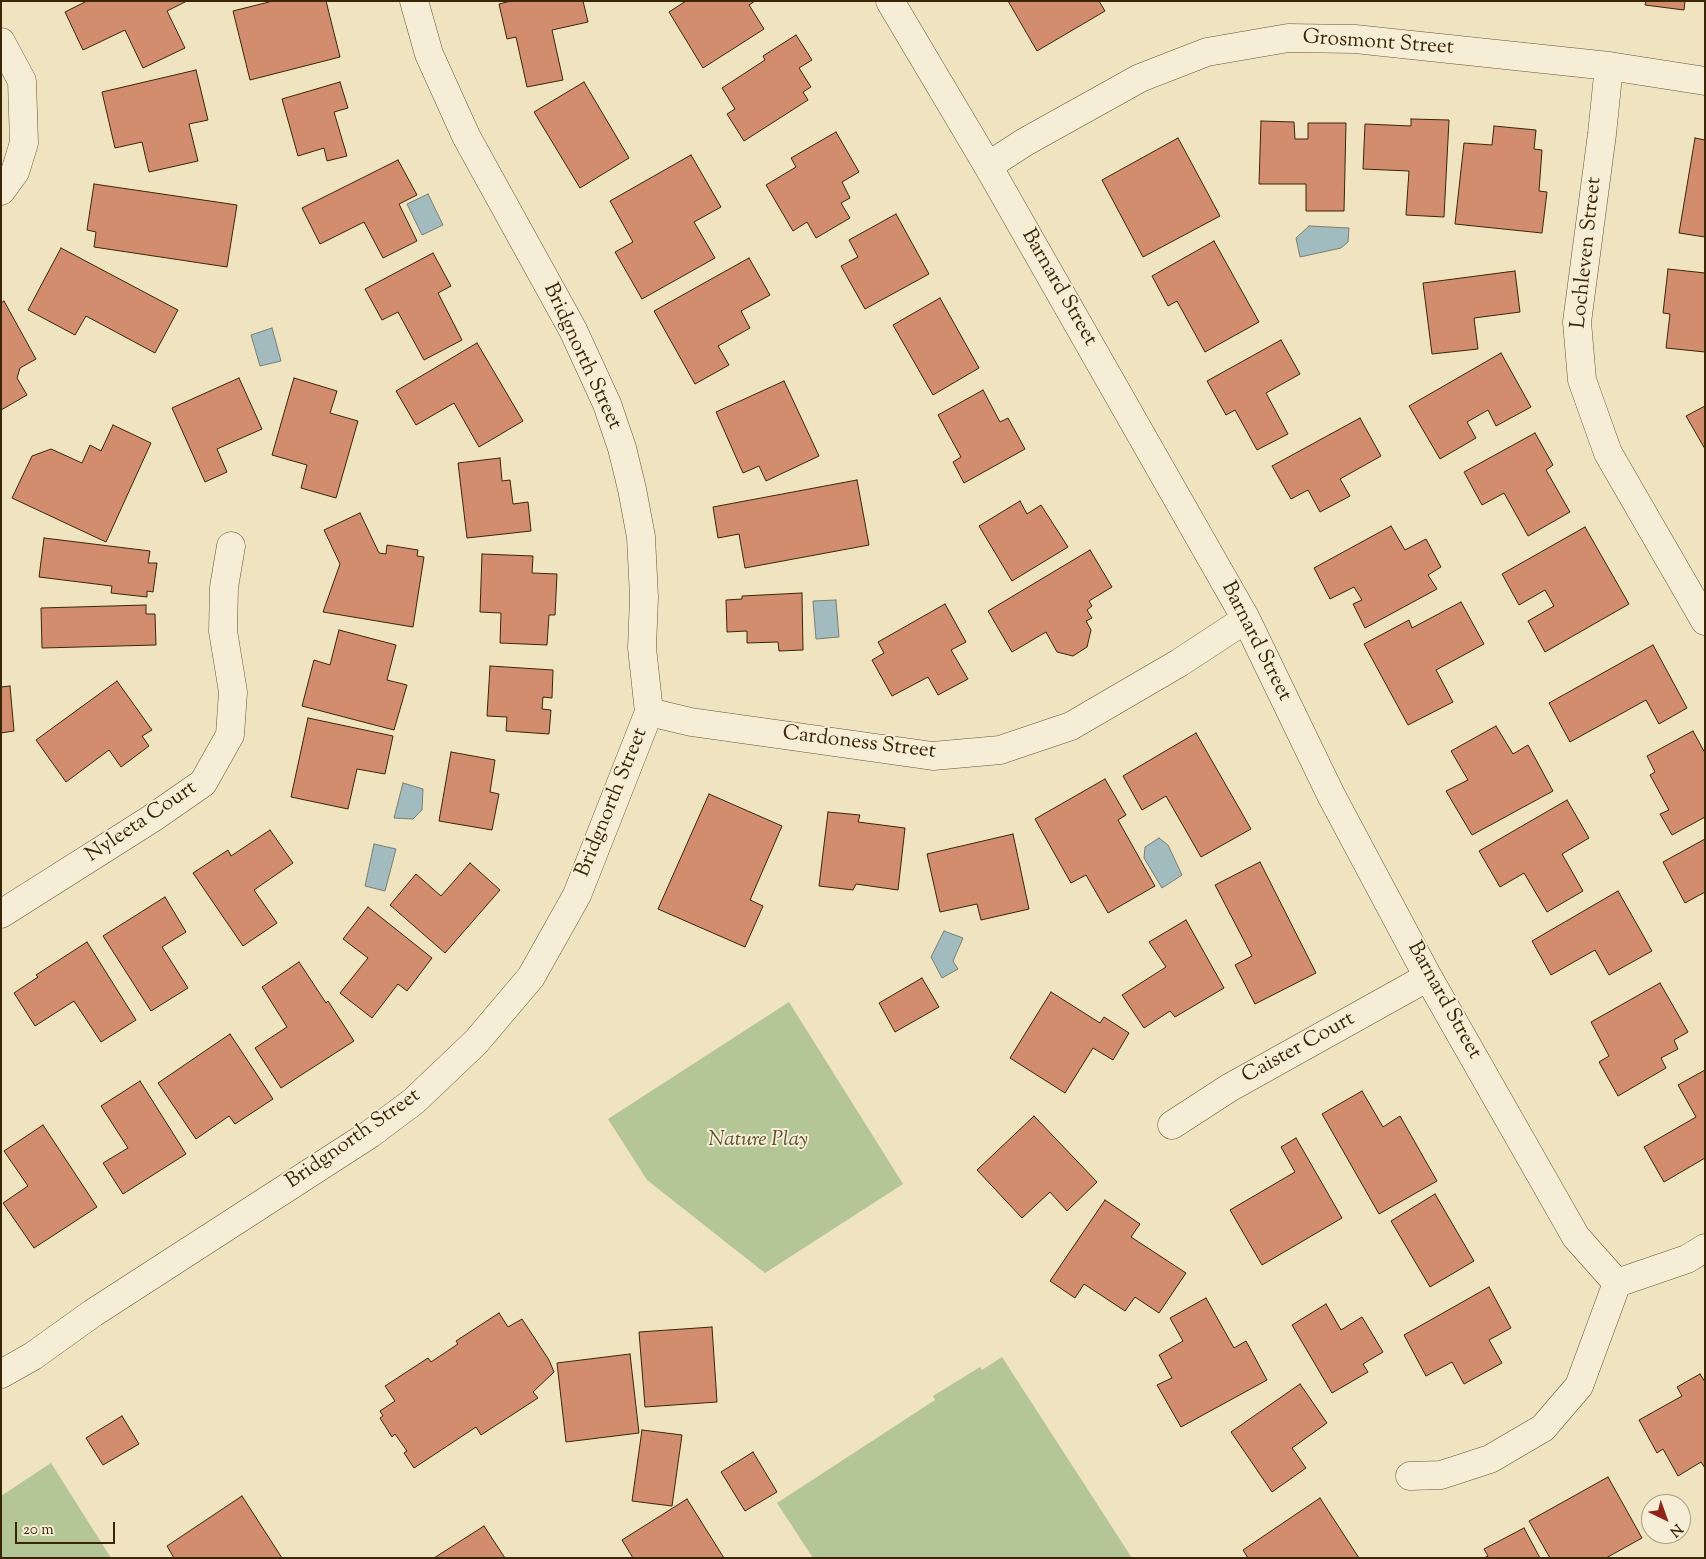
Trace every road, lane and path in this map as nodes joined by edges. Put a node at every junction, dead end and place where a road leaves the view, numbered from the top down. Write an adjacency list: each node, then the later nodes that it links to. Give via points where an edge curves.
1 (414, 1): 11 (street, Bridgnorth Street, via 429,54 466,136 573,330 607,404 622,448 641,537 642,648)
2 (890, 1): 6 (street, Barnard Street)
3 (1, 42): 7 (street, via 22,80 24,143 15,172)
4 (1609, 66): 5 (street, Grosmont Street); 6 (street, Grosmont Street, via 1355,38 1288,38 1207,52 1140,78); 10 (street, Lochleven Street, via 1576,322 1582,380 1608,453)
5 (1705, 81)
6 (988, 166): 9 (street, Barnard Street)
7 (1, 191)
8 (231, 546): 12 (street, Nyleeta Court, via 224,587 223,631 233,692 230,735 202,783)
9 (1246, 619): 11 (street, Cardoness Street, via 1179,663 1071,726 1000,750 933,756 691,722); 13 (street, Barnard Street, via 1331,795)
10 (1705, 620)
11 (649, 712): 17 (street, Bridgnorth Street, via 577,895 531,977 476,1042 414,1101 370,1134)
12 (1, 914)
13 (1428, 977): 14 (street, Caister Court, via 1229,1088); 16 (street, Barnard Street, via 1576,1238)
14 (1172, 1125)
15 (1705, 1248): 16 (street, via 1687,1259)
16 (1617, 1283): 18 (street, via 1580,1386 1543,1428 1490,1460 1441,1475)
17 (1, 1374)
18 (1410, 1476)

